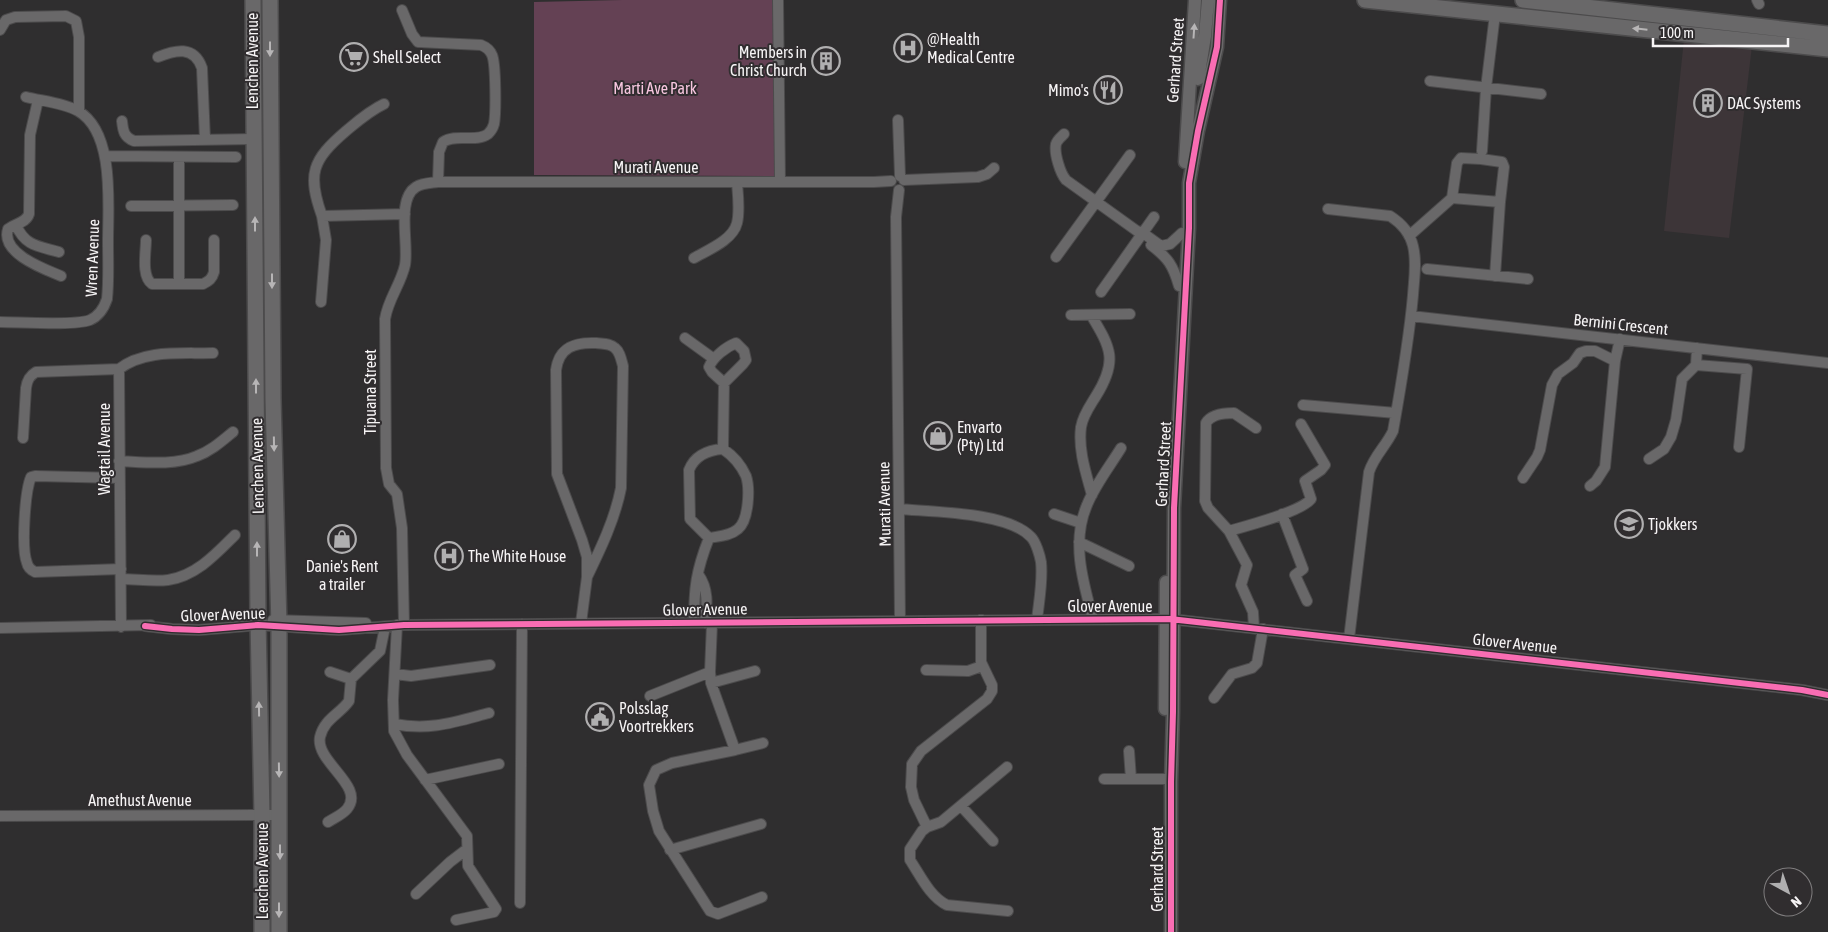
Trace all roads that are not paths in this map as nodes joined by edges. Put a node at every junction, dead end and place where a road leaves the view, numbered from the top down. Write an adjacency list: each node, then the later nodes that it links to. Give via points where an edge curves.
1 (253, 0): 28 (main road, Lenchen Avenue)
2 (270, 0): 117 (main road, Lenchen Avenue, one-way to 117)
3 (778, 0): 36 (street)
4 (1196, 0): 24 (street, Gerhard Street, one-way to 4)
5 (1208, 0): 24 (street, via 1198,81)
6 (1220, 0): 114 (street, Gerhard Street, via 1217,47 1189,182)
7 (1365, 0): 11 (main road)
8 (1442, 0): 12 (main road, via 1513,9)
9 (1523, 0): 14 (main road)
10 (402, 10): 37 (street, via 418,42 481,45 493,56 495,119 492,129 484,136 452,138 443,142 439,152)
11 (1495, 14): 12 (main road); 18 (street)
12 (1521, 16): 15 (main road, one-way to 12)
13 (0, 30): 23 (street, via 6,20 15,17 66,16 76,21)
14 (1828, 34)
15 (1828, 49)
16 (158, 57): 29 (street, via 182,50 199,60)
17 (1430, 81): 18 (street)
18 (1486, 88): 19 (street); 30 (street)
19 (1541, 94)
20 (26, 97): 21 (street)
21 (38, 100): 23 (street); 50 (street, via 30,135 29,214 26,220)
22 (384, 104): 48 (street, via 337,138 317,164 314,190)
23 (79, 111): 32 (street, Wren Avenue, via 97,131)
24 (1189, 112): 52 (street, Gerhard Street)
25 (898, 120): 39 (street)
26 (122, 121): 29 (street, via 124,133 134,141)
27 (1064, 134): 41 (street, via 1056,144 1061,172 1066,180)
28 (254, 138): 29 (street); 116 (main road, Lenchen Avenue, one-way to 28)
29 (205, 140)
30 (1482, 151)
31 (1130, 155): 41 (street)
32 (105, 156): 34 (street); 72 (street, Wren Avenue, via 108,179 108,299 102,310 90,320 81,322)
33 (236, 157): 34 (street)
34 (179, 158): 44 (street)
35 (994, 168): 39 (street, via 978,177)
36 (780, 181): 38 (street, Murati Avenue); 39 (street, Murati Avenue)
37 (438, 182): 38 (street, Murati Avenue); 47 (street, Tipuana Street, via 414,187 406,200)
38 (738, 183): 59 (street, via 738,221 734,230 715,247)
39 (899, 183): 98 (street, Murati Avenue)
40 (1452, 198): 42 (street); 42 (street, via 1457,163 1461,158 1481,159 1499,161 1504,166); 53 (street)
41 (1097, 202): 51 (street); 58 (street)
42 (1500, 202): 62 (street)
43 (131, 206): 44 (street)
44 (180, 206): 45 (street); 64 (street)
45 (233, 206)
46 (1328, 209): 53 (street, via 1390,216)
47 (405, 214): 48 (street); 122 (street, Tipuana Street, via 404,268 386,310 385,328 386,468 390,484 397,494 402,528)
48 (322, 216): 67 (street, via 326,240)
49 (1154, 217): 51 (street)
50 (16, 225): 57 (street, via 30,244); 61 (street, via 2,237 7,252)
51 (1140, 233): 56 (street); 66 (street)
52 (1182, 233): 56 (street); 65 (street, Gerhard Street)
53 (1409, 236): 71 (street, via 1415,269)
54 (146, 240): 64 (street, via 148,282)
55 (214, 240): 64 (street, via 214,272 210,280 203,284)
56 (1161, 249): 65 (street)
57 (59, 252)
58 (1056, 257)
59 (694, 258)
60 (1427, 268): 62 (street)
61 (61, 276)
62 (1495, 276): 63 (street)
63 (1528, 279)
64 (178, 284)
65 (1179, 286): 114 (street, Gerhard Street)
66 (1101, 292)
67 (321, 302)
68 (1130, 314): 70 (street)
69 (1071, 315): 70 (street)
70 (1091, 315): 97 (street, via 1106,341 1110,358 1105,382 1086,412 1080,438)
71 (1411, 316): 74 (street, Bernini Crescent); 84 (street)
72 (0, 322)
73 (685, 338): 77 (street)
74 (1620, 339): 75 (street, Bernini Crescent); 78 (street)
75 (1697, 348): 79 (street, Bernini Crescent); 80 (street)
76 (213, 353): 81 (street, via 148,355 133,359)
77 (714, 359): 82 (street, via 710,370); 82 (street, via 736,343 746,355 743,364)
78 (1615, 361): 95 (street, via 1586,350 1558,374 1552,385 1540,450); 96 (street, via 1605,467)
79 (1828, 363)
80 (1696, 364): 89 (street, via 1747,369); 92 (street, via 1682,379 1671,437 1664,449)
81 (119, 370): 88 (street, via 32,374 26,388); 93 (street, Wagtail Avenue)
82 (724, 383): 91 (street)
83 (1303, 405): 84 (street)
84 (1396, 413): 126 (street, via 1390,438 1375,457 1369,472)
85 (1301, 424): 100 (street, via 1324,465 1305,481 1311,499)
86 (1256, 428): 102 (street, via 1234,413 1215,416 1206,423 1205,501)
87 (233, 432): 93 (street, via 209,450 189,459)
88 (23, 438)
89 (1739, 447)
90 (1121, 448): 97 (street)
91 (723, 449): 104 (street, via 704,453 692,462 688,470 690,519); 104 (street, via 745,475 747,510 738,530)
92 (1649, 459)
93 (119, 461): 94 (street, Wagtail Avenue)
94 (119, 478): 107 (street, Wagtail Avenue); 107 (street, via 31,477 24,546 26,562 35,572)
95 (1523, 478)
96 (1590, 486)
97 (1092, 494): 101 (street)
98 (899, 509): 113 (street, via 974,515 1013,524 1032,538 1041,562); 115 (street, Murati Avenue)
99 (1054, 514): 101 (street)
100 (1282, 514): 102 (street); 110 (street, via 1303,568 1295,575)
101 (1081, 523): 105 (street)
102 (1229, 532): 125 (street, via 1247,564 1241,585)
103 (235, 535): 107 (street, via 188,574 169,580)
104 (708, 538): 108 (street)
105 (1079, 542): 106 (street); 111 (street, via 1083,583)
106 (1129, 566)
107 (121, 574): 123 (street, Wagtail Avenue)
108 (698, 574): 119 (street, via 694,589); 120 (street, via 706,589)
109 (587, 577): 109 (street, via 586,551 557,474 556,370 560,356 575,345 609,344 620,356 623,366 621,488 604,540); 118 (street)
110 (1306, 601)
111 (1094, 619): 113 (street, Glover Avenue); 114 (street, Glover Avenue)
112 (981, 620): 113 (street, Glover Avenue); 115 (street, Glover Avenue); 128 (street)
113 (1037, 620)
114 (1169, 620): 125 (street, Glover Avenue); 147 (street, Gerhard Street); 166 (street, Gerhard Street, via 1173,736)
115 (900, 621): 120 (street, Glover Avenue)
116 (258, 623): 117 (street, Glover Avenue); 123 (street, Glover Avenue, via 199,630); 150 (main road, Lenchen Avenue, one-way to 116)
117 (278, 623): 122 (street, Glover Avenue); 151 (main road, Lenchen Avenue, one-way to 151)
118 (581, 623): 119 (street, Glover Avenue); 121 (street, Glover Avenue)
119 (694, 623): 120 (street, Glover Avenue)
120 (709, 623): 133 (street)
121 (522, 624): 122 (street, Glover Avenue); 161 (street)
122 (393, 626): 132 (street); 134 (street, via 380,651)
123 (121, 627): 124 (street, Glover Avenue)
124 (0, 628)
125 (1258, 629): 126 (street, Glover Avenue); 137 (street, via 1258,663 1232,674)
126 (1349, 639): 135 (street, Glover Avenue)
127 (490, 665): 132 (street, via 419,675)
128 (982, 666): 129 (street, via 968,671); 155 (street, via 992,685 987,700 920,751 912,764 914,800)
129 (926, 670)
130 (755, 671): 133 (street)
131 (330, 672): 134 (street)
132 (395, 674): 139 (street)
133 (711, 678): 136 (street); 141 (street)
134 (351, 679): 153 (street, via 349,701 326,724 320,737 323,754 349,788 351,800 347,810)
135 (1828, 695)
136 (650, 696)
137 (1214, 698)
138 (489, 713): 139 (street, via 433,726 412,728)
139 (394, 724): 148 (street, via 400,744)
140 (763, 743): 141 (street)
141 (735, 750): 158 (street, via 672,763 656,770 649,785 653,811)
142 (1129, 751): 146 (street)
143 (499, 764): 148 (street)
144 (1008, 767): 149 (street)
145 (1104, 779): 146 (street)
146 (1130, 779): 147 (street)
147 (1166, 779): 166 (street, Gerhard Street)
148 (425, 780): 157 (street, via 467,836)
149 (961, 806): 155 (street, via 941,822); 156 (street)
150 (262, 815): 151 (street, Amethust Avenue); 152 (street, Amethust Avenue); 164 (main road, Lenchen Avenue)
151 (280, 815): 165 (main road, Lenchen Avenue, one-way to 165)
152 (0, 816)
153 (328, 822)
154 (761, 824): 158 (street)
155 (928, 827): 162 (street, via 918,835 909,855 936,898 947,905)
156 (993, 841)
157 (467, 849): 159 (street); 163 (street, via 468,866 496,910)
158 (670, 850): 160 (street, via 712,913 718,914)
159 (416, 894)
160 (762, 897)
161 (520, 903)
162 (1008, 911)
163 (456, 920)
164 (262, 932)
165 (279, 932)
166 (1169, 932)

